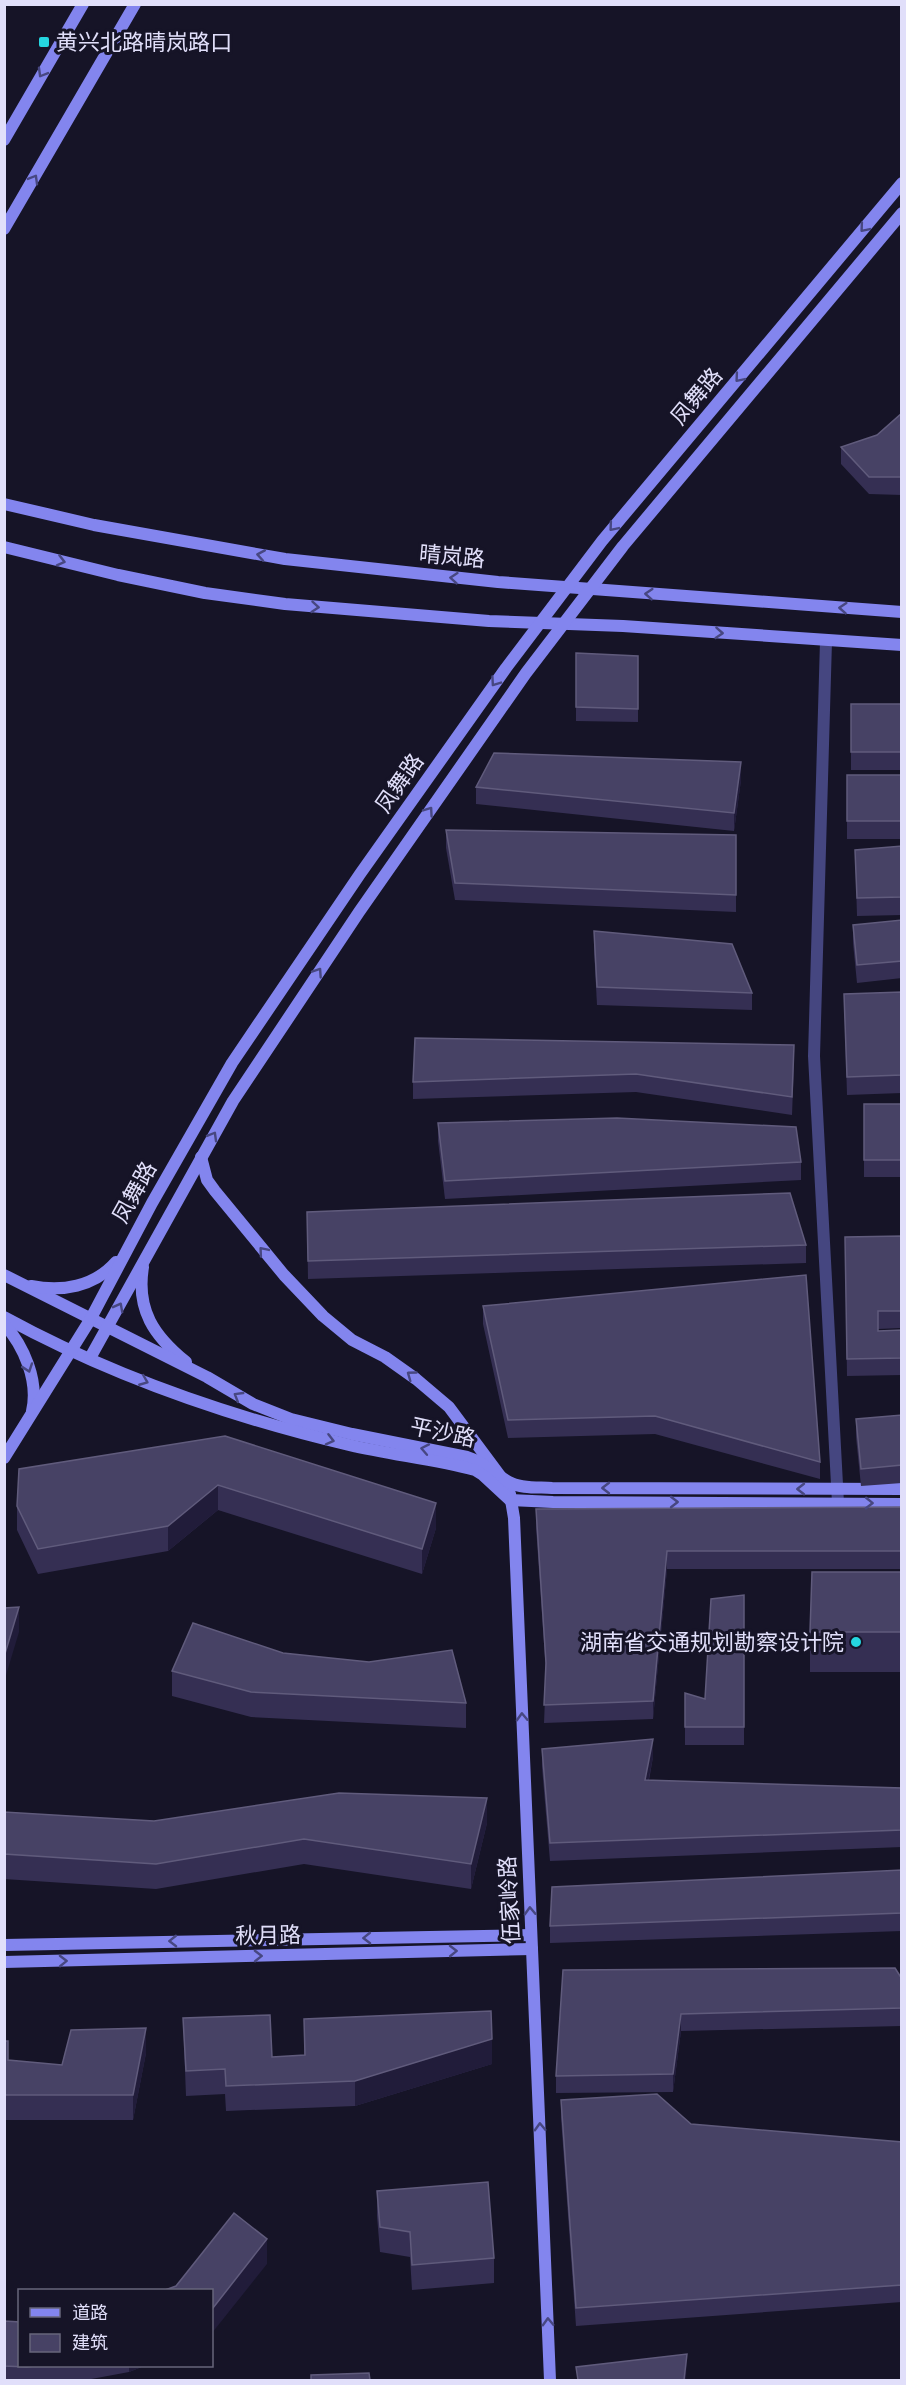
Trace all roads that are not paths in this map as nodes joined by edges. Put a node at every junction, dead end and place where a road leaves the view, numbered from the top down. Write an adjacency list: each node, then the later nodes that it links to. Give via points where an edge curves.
1 (82, 4): 3 (street, one-way to 3)
2 (135, 4): 6 (street, one-way to 2)
3 (4, 140)
4 (902, 183): 9 (street, 凤舞路, one-way to 9)
5 (902, 213): 10 (street, 凤舞路)
6 (4, 229)
7 (4, 504): 9 (street, 晴岚路, one-way to 7, via 285,559 94,525)
8 (4, 547): 12 (street, one-way to 12, via 205,593 285,604)
9 (567, 587): 10 (street, 晴岚路); 12 (street, 凤舞路)
10 (590, 589): 11 (street, 晴岚路, one-way to 10); 13 (street, 凤舞路)
11 (902, 612)
12 (540, 623): 13 (street); 17 (street, 凤舞路, one-way to 17, via 360,874 232,1063)
13 (563, 624): 14 (street, one-way to 14); 16 (street, 凤舞路, one-way to 13, via 294,1007)
14 (826, 641): 15 (street); 30 (street, via 814,1056)
15 (902, 645)
16 (201, 1157): 18 (street, 凤舞路); 29 (street, 伍家岭路, one-way to 16, via 449,1407 385,1357 352,1340 284,1275 207,1180)
17 (127, 1250): 19 (street, via 97,1279 78,1286 43,1288); 21 (street, 凤舞路)
18 (145, 1258): 23 (street, 凤舞路, one-way to 18); 26 (street, via 142,1297 151,1325 170,1349)
19 (10, 1279): 21 (street, 平沙路)
20 (4, 1317): 24 (street, 平沙路)
21 (90, 1320): 23 (street, 平沙路); 24 (street, 凤舞路)
22 (4, 1324): 27 (street, one-way to 27, via 30,1371 34,1401)
23 (108, 1328): 25 (street, 凤舞路); 26 (street, 平沙路)
24 (72, 1350): 25 (street, 平沙路); 27 (street, 凤舞路)
25 (90, 1358): 32 (street, 平沙路, one-way to 32, via 171,1392 257,1421 352,1446 475,1470)
26 (207, 1377): 29 (street, 平沙路, one-way to 26, via 467,1457 291,1419 253,1404)
27 (30, 1417): 28 (street, 凤舞路)
28 (4, 1458)
29 (499, 1474): 30 (street, 平沙路, one-way to 29, via 531,1487 509,1482); 32 (street, 伍家岭路)
30 (837, 1489): 31 (street, 平沙路); 33 (street)
31 (902, 1489)
32 (510, 1500): 33 (street, one-way to 33); 35 (street, 伍家岭路, one-way to 32, via 514,1518)
33 (838, 1503): 34 (street, one-way to 34)
34 (902, 1504)
35 (531, 1935): 36 (street, 秋月路, one-way to 36); 37 (street, 伍家岭路)
36 (4, 1945)
37 (532, 1949): 38 (street, 秋月路, one-way to 37); 39 (street, 伍家岭路, one-way to 37)
38 (4, 1962)
39 (550, 2380)

